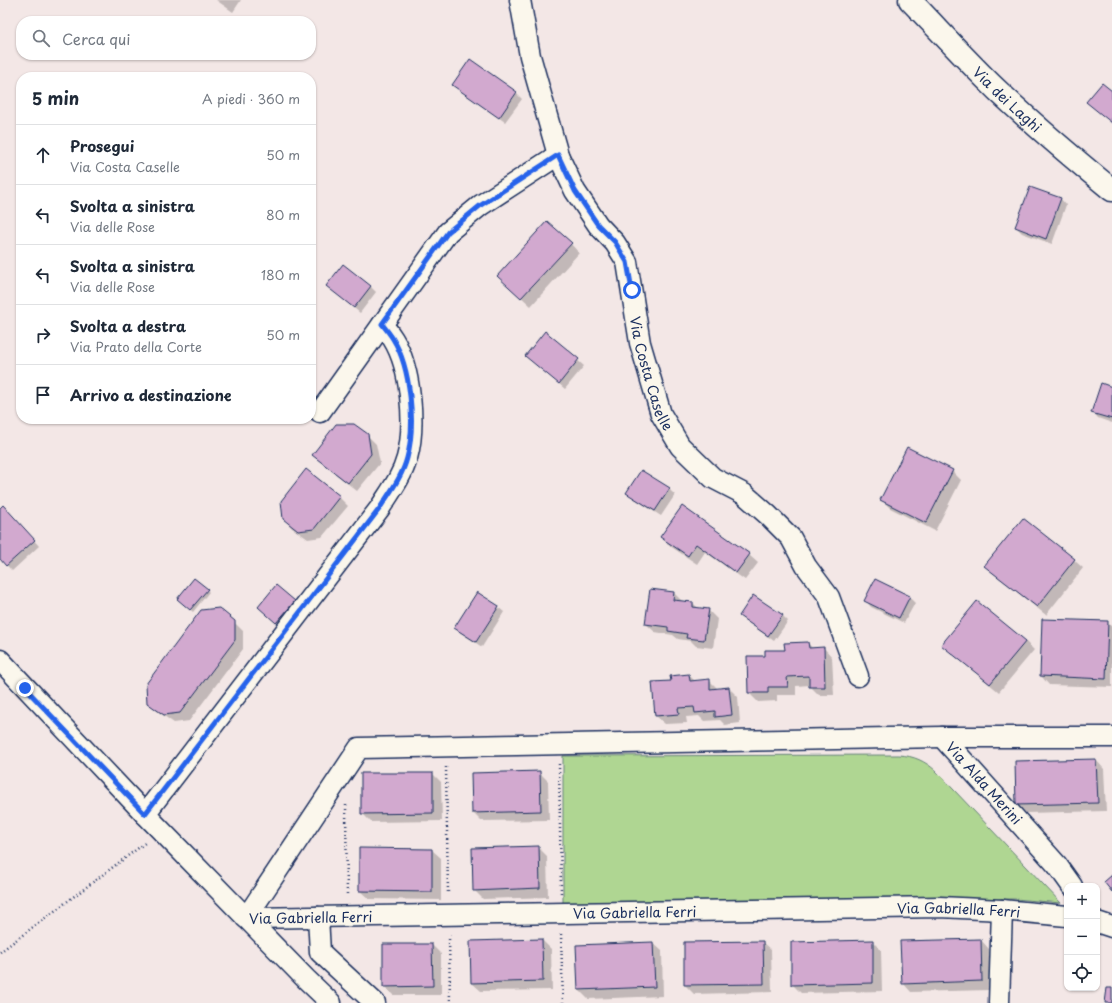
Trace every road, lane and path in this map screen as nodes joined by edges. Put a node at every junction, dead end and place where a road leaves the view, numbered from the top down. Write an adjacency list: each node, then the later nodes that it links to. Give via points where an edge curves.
1 (520, 0): 3 (street, Via Costa Caselle, via 530,56)
2 (910, 0): 4 (main road, Via dei Laghi, via 998,90)
3 (558, 155): 5 (street, via 481,205 448,232); 8 (street, Via Costa Caselle, via 575,191 598,225 615,242 627,262 640,344 661,414 680,446 713,478 744,494 791,538 806,566 829,597)
4 (1112, 190)
5 (382, 324): 6 (street); 14 (street, via 393,339 402,359 411,409 411,434 407,458 399,478 380,508)
6 (320, 412)
7 (0, 660): 14 (street)
8 (858, 676)
9 (942, 737): 10 (street, Via Alda Merini); 11 (street, Via Gabriella Ferri); 16 (street, Via Alda Merini, via 1052,859)
10 (1112, 737)
11 (558, 744): 12 (street, Via Gabriella Ferri); 18 (path)
12 (446, 746): 19 (path); 23 (street, Via Gabriella Ferri, via 359,748)
13 (346, 805): 22 (path)
14 (145, 814): 15 (street)
15 (161, 831): 23 (street); 26 (path)
16 (1070, 883)
17 (1002, 910): 18 (street, Via Gabriella Ferri, via 940,907); 20 (street, Via Gabriella Ferri); 31 (street)
18 (561, 913): 19 (street, Via Gabriella Ferri); 30 (path)
19 (449, 915): 22 (street, Via Gabriella Ferri); 29 (path)
20 (1064, 916)
21 (318, 917): 22 (street, Via Gabriella Ferri); 23 (street, Via Gabriella Ferri); 28 (street, via 320,952)
22 (347, 917)
23 (246, 918): 27 (street)
24 (1100, 923): 25 (street)
25 (1112, 927)
26 (0, 952)
27 (331, 1003)
28 (375, 1003)
29 (450, 1003)
30 (562, 1003)
31 (999, 1003)

